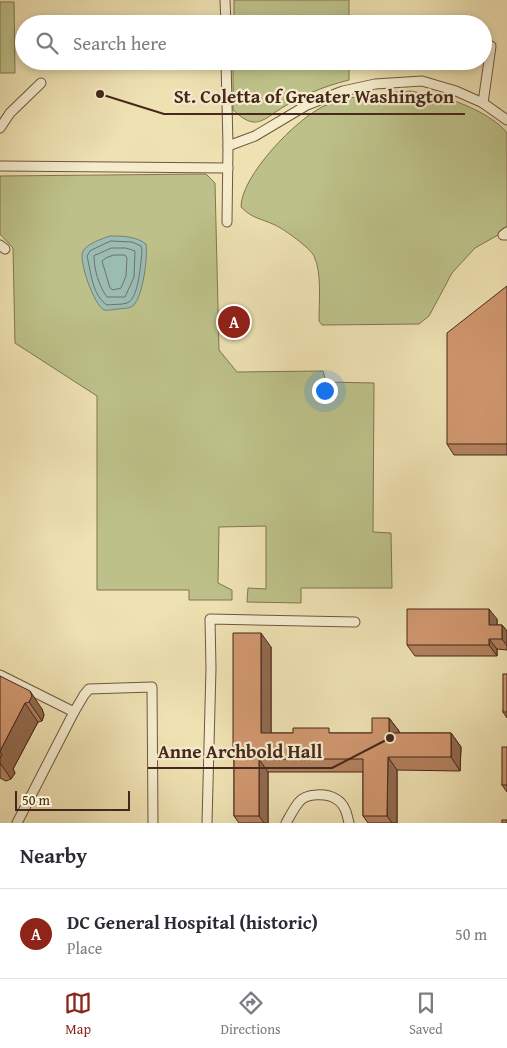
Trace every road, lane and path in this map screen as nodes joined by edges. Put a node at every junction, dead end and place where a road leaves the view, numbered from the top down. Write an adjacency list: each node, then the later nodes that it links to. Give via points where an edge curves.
1 (225, 0): 2 (lane)
2 (226, 15)
3 (226, 70): 9 (lane)
4 (488, 70): 6 (lane)
5 (42, 82): 8 (lane, via 10,113)
6 (483, 103): 7 (lane); 9 (lane, via 456,91 422,82 375,84 343,91 307,105 255,136)
7 (507, 120)
8 (0, 128)
9 (228, 146): 11 (lane)
10 (0, 166): 11 (lane)
11 (228, 168): 12 (lane)
12 (227, 222)
13 (355, 622): 18 (lane, via 210,619)
14 (0, 675): 15 (lane)
15 (74, 712): 16 (lane); 17 (lane, via 90,689 152,687)
16 (17, 823)
17 (153, 823)
18 (207, 823)
19 (286, 823): 20 (lane, via 299,801 322,795 336,799 346,810)
20 (349, 823)

